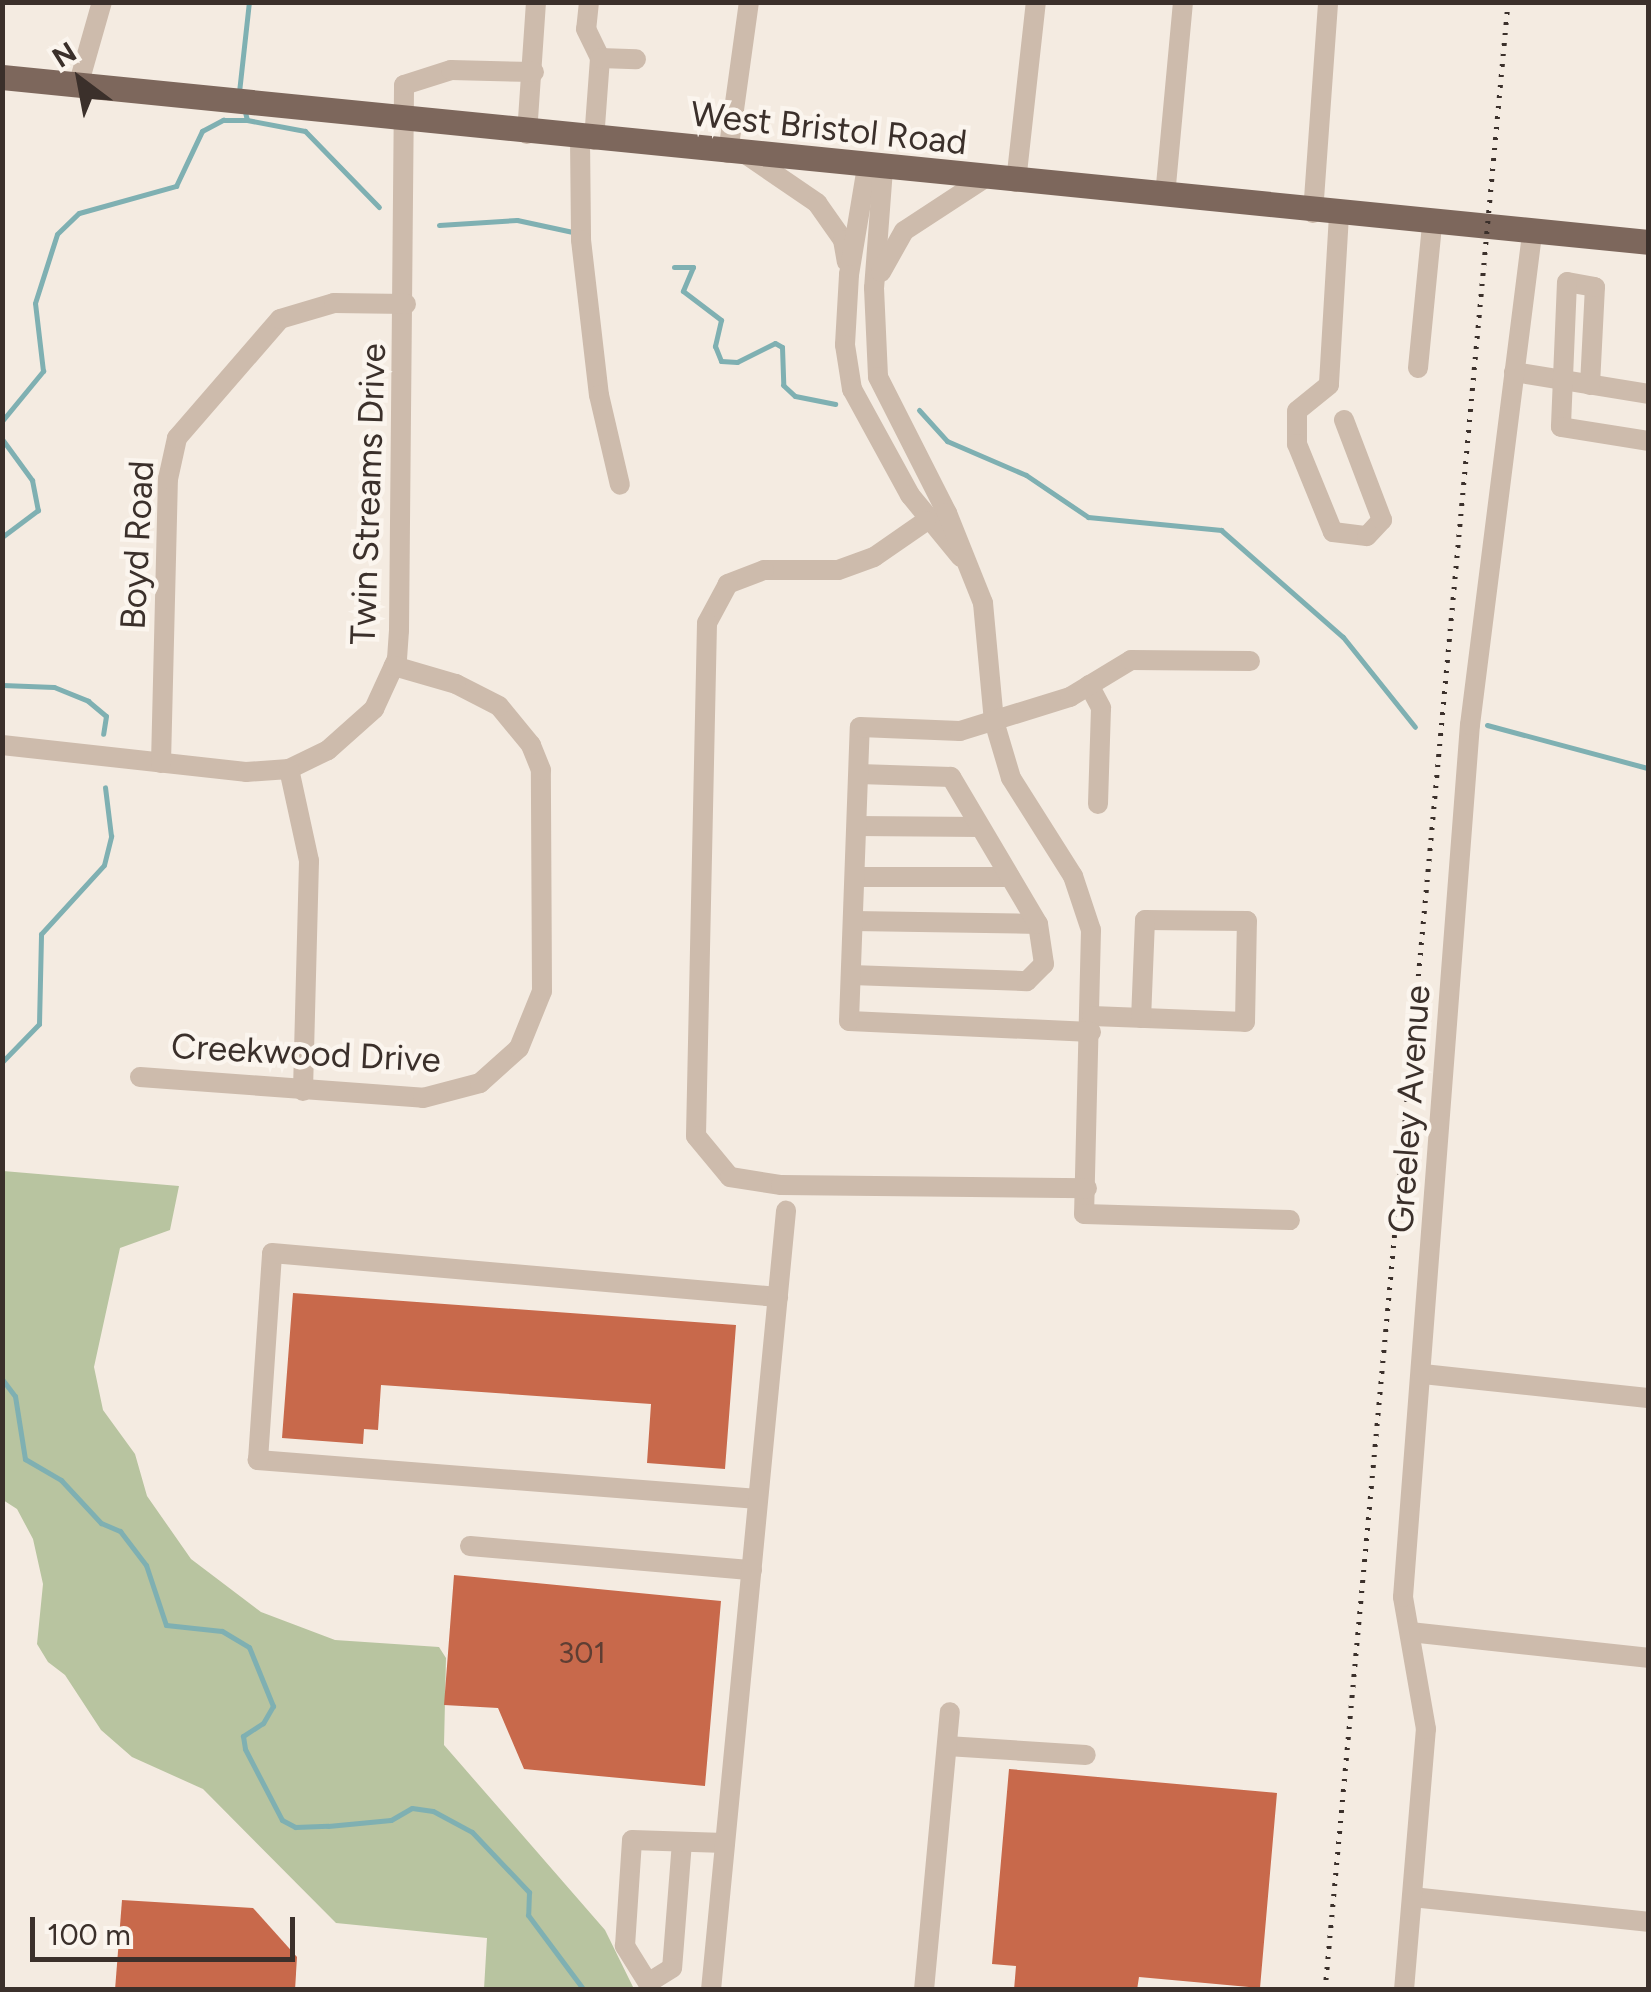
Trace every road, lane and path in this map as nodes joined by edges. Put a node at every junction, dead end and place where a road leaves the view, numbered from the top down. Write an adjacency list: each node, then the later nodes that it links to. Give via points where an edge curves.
1 (102, 2): 12 (street)
2 (536, 2): 10 (street)
3 (589, 2): 8 (street, via 586,29)
4 (750, 2): 16 (street)
5 (1036, 2): 19 (street)
6 (1182, 2): 20 (street)
7 (1328, 2): 21 (street)
8 (600, 58): 9 (street); 15 (street)
9 (636, 59)
10 (534, 72): 13 (street, Twin Streams Drive, via 417,76 404,86); 14 (street)
11 (2, 77): 12 (main road, West Bristol Road)
12 (78, 86): 13 (main road, West Bristol Road)
13 (406, 122): 14 (main road, West Bristol Road); 27 (street, Twin Streams Drive)
14 (527, 134): 15 (main road, West Bristol Road)
15 (587, 140): 16 (main road, West Bristol Road); 35 (street, via 581,234 600,395)
16 (737, 154): 17 (main road, West Bristol Road); 25 (street, via 817,202 843,240)
17 (875, 168): 18 (main road, West Bristol Road); 25 (street); 26 (street)
18 (985, 178): 19 (main road, West Bristol Road); 26 (street, via 904,231)
19 (1016, 182): 20 (main road, West Bristol Road)
20 (1165, 196): 21 (main road, West Bristol Road)
21 (1326, 214): 22 (main road, West Bristol Road); 33 (street, via 1329,385 1298,411 1296,444 1333,532 1367,536 1382,520)
22 (1432, 224): 23 (main road, West Bristol Road); 28 (street)
23 (1532, 232): 24 (main road, West Bristol Road); 29 (street, Greeley Avenue)
24 (1648, 242)
25 (849, 275): 36 (street, via 845,344 854,394)
26 (874, 288): 37 (street, via 874,357 883,392 932,479)
27 (406, 304): 39 (street, Twin Streams Drive); 43 (street, Boyd Road, via 334,303 280,319 177,438 168,479)
28 (1418, 368)
29 (1514, 372): 30 (street); 62 (street, Greeley Avenue, via 1456,878)
30 (1562, 380): 31 (street); 31 (street, via 1566,282 1595,287); 34 (street, via 1561,427)
31 (1590, 385): 32 (street)
32 (1648, 394)
33 (1344, 420)
34 (1648, 441)
35 (620, 485)
36 (926, 520): 37 (street); 58 (street, via 874,557 838,570 764,570 728,584 706,623 696,1136 730,1177 781,1186)
37 (966, 562): 41 (street, via 988,628)
38 (1250, 661): 40 (street, via 1132,660)
39 (394, 666): 44 (street, Twin Streams Drive, via 357,726); 57 (street, Creekwood Drive, via 482,696 531,746 544,787 537,1012 501,1068 463,1091 422,1098)
40 (1089, 686): 41 (street); 46 (street, via 1100,708)
41 (994, 721): 45 (street, via 960,731 860,727); 55 (street, via 1011,778 1081,895 1093,946)
42 (2, 745): 43 (street)
43 (161, 764): 44 (street)
44 (289, 769): 57 (street, via 309,861)
45 (859, 774): 47 (street); 48 (street, via 951,777)
46 (1098, 804)
47 (857, 826): 48 (street); 49 (street)
48 (980, 827): 50 (street)
49 (855, 877): 50 (street); 51 (street)
50 (1010, 877): 52 (street)
51 (853, 922): 52 (street); 53 (street)
52 (1038, 924): 53 (street, via 1044,964 1026,981)
53 (851, 974): 55 (street, via 849,1021)
54 (1141, 1018): 54 (street, via 1245,1022 1246,921 1144,920); 55 (street)
55 (1092, 1024): 58 (street)
56 (140, 1077): 57 (street, Creekwood Drive)
57 (304, 1091)
58 (1087, 1188): 60 (street, via 1084,1214)
59 (786, 1211): 61 (street)
60 (1290, 1220)
61 (778, 1297): 64 (street); 64 (street, via 272,1254 258,1460)
62 (1424, 1374): 63 (street); 67 (street, Greeley Avenue, via 1403,1597)
63 (1648, 1398)
64 (758, 1499): 66 (street)
65 (470, 1546): 66 (street)
66 (752, 1570): 73 (street)
67 (1410, 1632): 68 (street); 74 (street, Greeley Avenue, via 1426,1728)
68 (1648, 1658)
69 (950, 1712): 70 (street)
70 (947, 1746): 71 (street); 77 (street)
71 (1086, 1755)
72 (682, 1842): 72 (street, via 632,1840 625,1946 648,1982 672,1968); 73 (street)
73 (725, 1843): 76 (street)
74 (1412, 1896): 75 (street); 78 (street, Greeley Avenue)
75 (1648, 1922)
76 (711, 1990)
77 (924, 1990)
78 (1404, 1990)

